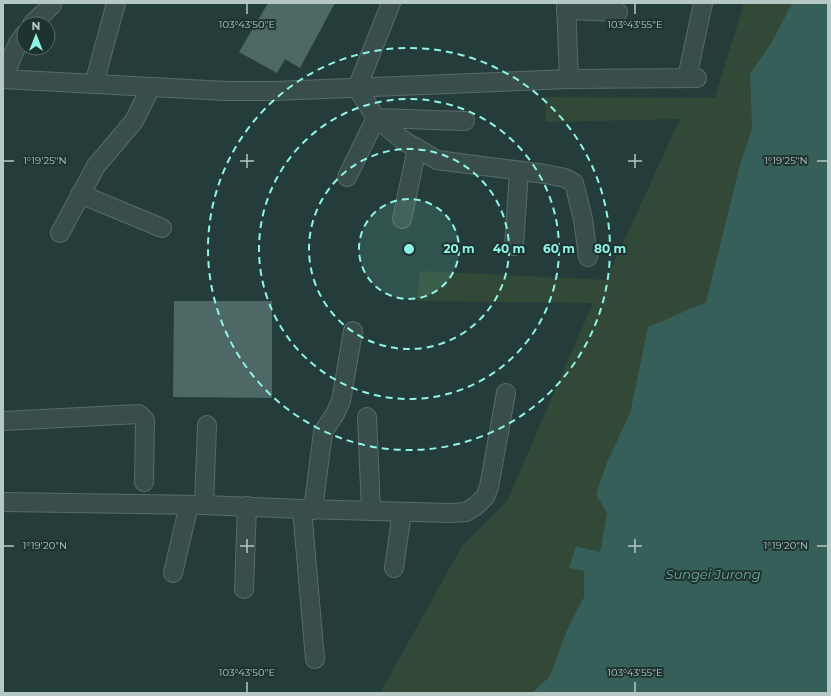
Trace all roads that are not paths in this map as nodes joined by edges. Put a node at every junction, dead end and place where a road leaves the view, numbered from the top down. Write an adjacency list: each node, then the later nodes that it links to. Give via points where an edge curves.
1 (116, 3): 11 (lane)
2 (391, 3): 13 (lane)
3 (703, 3): 10 (lane, via 692,78)
4 (52, 5): 7 (lane)
5 (566, 7): 6 (lane); 10 (lane)
6 (618, 12)
7 (40, 16)
8 (16, 48): 9 (lane)
9 (3, 79): 11 (lane)
10 (569, 79): 13 (lane)
11 (94, 84): 12 (lane)
12 (151, 87): 13 (lane, via 226,91); 19 (lane, via 134,121 96,166)
13 (357, 88): 14 (lane)
14 (376, 118): 15 (lane); 16 (lane, via 404,141); 18 (lane)
15 (465, 121)
16 (417, 148): 17 (lane, via 437,160); 20 (lane)
17 (519, 171): 23 (lane); 24 (lane, via 565,178 574,183 583,219)
18 (347, 177)
19 (80, 194): 21 (lane); 22 (lane)
20 (402, 219)
21 (162, 228)
22 (60, 233)
23 (514, 246)
24 (588, 257)
25 (353, 330): 34 (lane, via 341,401 323,432)
26 (506, 393): 36 (lane, via 489,487 485,496 466,512)
27 (367, 417): 35 (lane)
28 (3, 421): 30 (lane, via 139,414 145,420)
29 (207, 425): 32 (lane)
30 (144, 482)
31 (3, 502): 32 (lane)
32 (197, 505): 33 (lane); 38 (lane)
33 (247, 506): 34 (lane); 39 (lane)
34 (307, 509): 35 (lane); 40 (lane)
35 (371, 511): 36 (lane)
36 (402, 512): 37 (lane)
37 (394, 568)
38 (173, 573)
39 (244, 589)
40 (315, 660)

